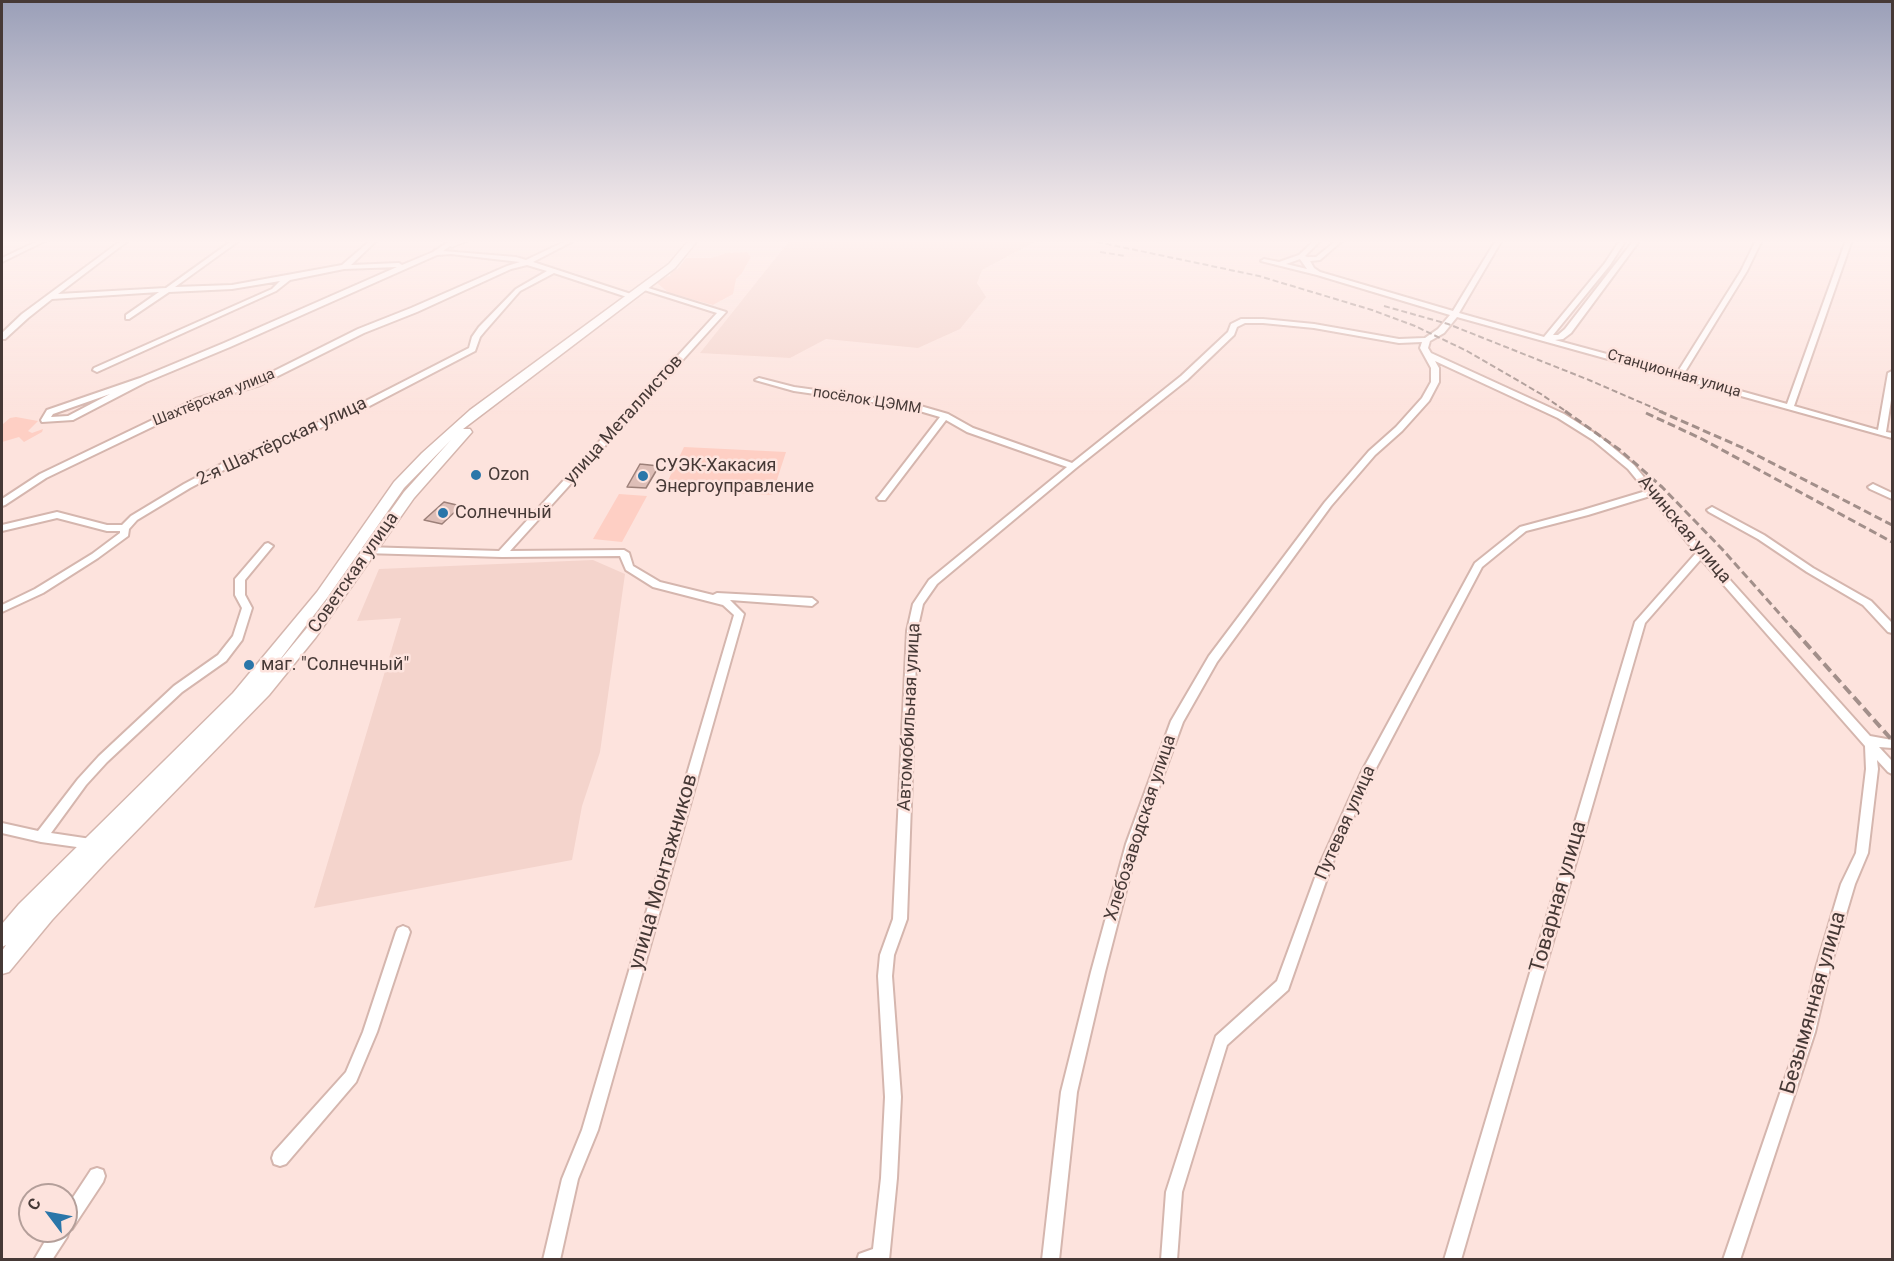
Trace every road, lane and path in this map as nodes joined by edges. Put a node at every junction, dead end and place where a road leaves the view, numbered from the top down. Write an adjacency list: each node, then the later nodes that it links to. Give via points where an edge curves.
1 (48, 299): 18 (street)
2 (154, 299): 16 (street)
3 (254, 299): 23 (street)
4 (330, 299): 26 (street)
5 (435, 299): 37 (street, Шахтёрская улица, via 257,383 199,400 43,476)
6 (510, 299): 42 (street, 2-я Шахтёрская улица, via 476,337 472,349 346,414 232,462 152,507)
7 (629, 299): 17 (main road, Советская улица)
8 (679, 299): 46 (street, улица Металлистов, via 722,312)
9 (1404, 299): 15 (street, Станционная улица)
10 (1464, 299): 15 (street)
11 (1579, 299): 19 (street)
12 (1592, 299): 19 (street, via 1568,331)
13 (1727, 299): 25 (street)
14 (1828, 299): 28 (street)
15 (1455, 314): 19 (street, Станционная улица); 20 (street)
16 (129, 317)
17 (595, 324): 39 (main road, Советская улица, via 442,440 399,485); 40 (main road, Советская улица, via 560,360 460,438 424,475)
18 (2, 337)
19 (1546, 339): 25 (street, Станционная улица)
20 (1427, 340): 21 (street); 22 (street, Хлебозаводская улица)
21 (1399, 341): 22 (street, Ачинская улица); 32 (street, Автомобильная улица, via 1314,326 1244,321 1234,326 1184,378)
22 (1427, 354): 34 (street, Ачинская улица, via 1561,416 1596,438 1631,467); 67 (street, Хлебозаводская улица, via 1436,375 1426,399 1328,504 1213,659 1177,721 1132,844 1069,1092)
23 (97, 370)
24 (1893, 373): 30 (street)
25 (1679, 376): 28 (street, Станционная улица)
26 (143, 380): 26 (street, via 50,412 45,420 70,418)
27 (759, 380): 29 (street, посёлок ЦЭММ, via 794,389 908,405)
28 (1790, 407): 30 (street, Станционная улица)
29 (945, 416): 32 (street, посёлок ЦЭММ, via 970,430); 36 (street)
30 (1882, 433): 31 (street, Станционная улица)
31 (1893, 436)
32 (1073, 466): 64 (street, Автомобильная улица, via 933,582 918,604 912,631 900,919 887,955 885,976 893,1097 889,1178)
33 (1873, 487): 35 (street)
34 (1653, 492): 45 (street, Ачинская улица); 68 (street, Путевая улица, via 1523,529 1478,565 1368,771 1326,864 1283,985 1221,1041 1174,1192)
35 (1893, 496)
36 (882, 498)
37 (2, 503)
38 (1712, 510): 50 (street, via 1868,603)
39 (380, 513): 40 (main road); 44 (main road, Советская улица)
40 (396, 514): 44 (main road, Советская улица)
41 (2, 528): 42 (street, via 57,515 107,528)
42 (124, 528): 49 (street, 2-я Шахтёрская улица, via 125,534 95,556)
43 (268, 546): 55 (street, via 240,579 240,596 247,608 238,637 222,658 178,689 103,759)
44 (363, 550): 46 (street); 56 (main road, Советская улица, via 246,689); 59 (main road, Советская улица, via 311,633 263,691 84,873)
45 (1701, 553): 51 (street, Ачинская улица); 69 (street, Товарная улица, via 1640,622)
46 (502, 554): 47 (street, via 624,552 629,568 657,585)
47 (702, 595): 48 (street); 66 (street, улица Монтажников, via 727,603 739,614 590,1130 570,1179)
48 (812, 602)
49 (2, 609)
50 (1893, 629)
51 (1870, 741): 52 (street); 53 (street, Ачинская улица); 70 (street, Безымянная улица, via 1872,769 1862,853 1848,884 1823,968 1809,1032)
52 (1893, 744)
53 (1893, 769)
54 (2, 828): 55 (street)
55 (42, 837): 56 (street)
56 (91, 844): 58 (main road, Советская улица)
57 (403, 932): 60 (street, via 351,1077)
58 (2, 938)
59 (2, 966)
60 (280, 1158)
61 (97, 1176): 62 (street)
62 (78, 1205)
63 (53, 1243): 65 (street)
64 (875, 1258)
65 (42, 1260)
66 (551, 1260)
67 (1050, 1260)
68 (1169, 1260)
69 (1452, 1260)
70 (1731, 1260)

